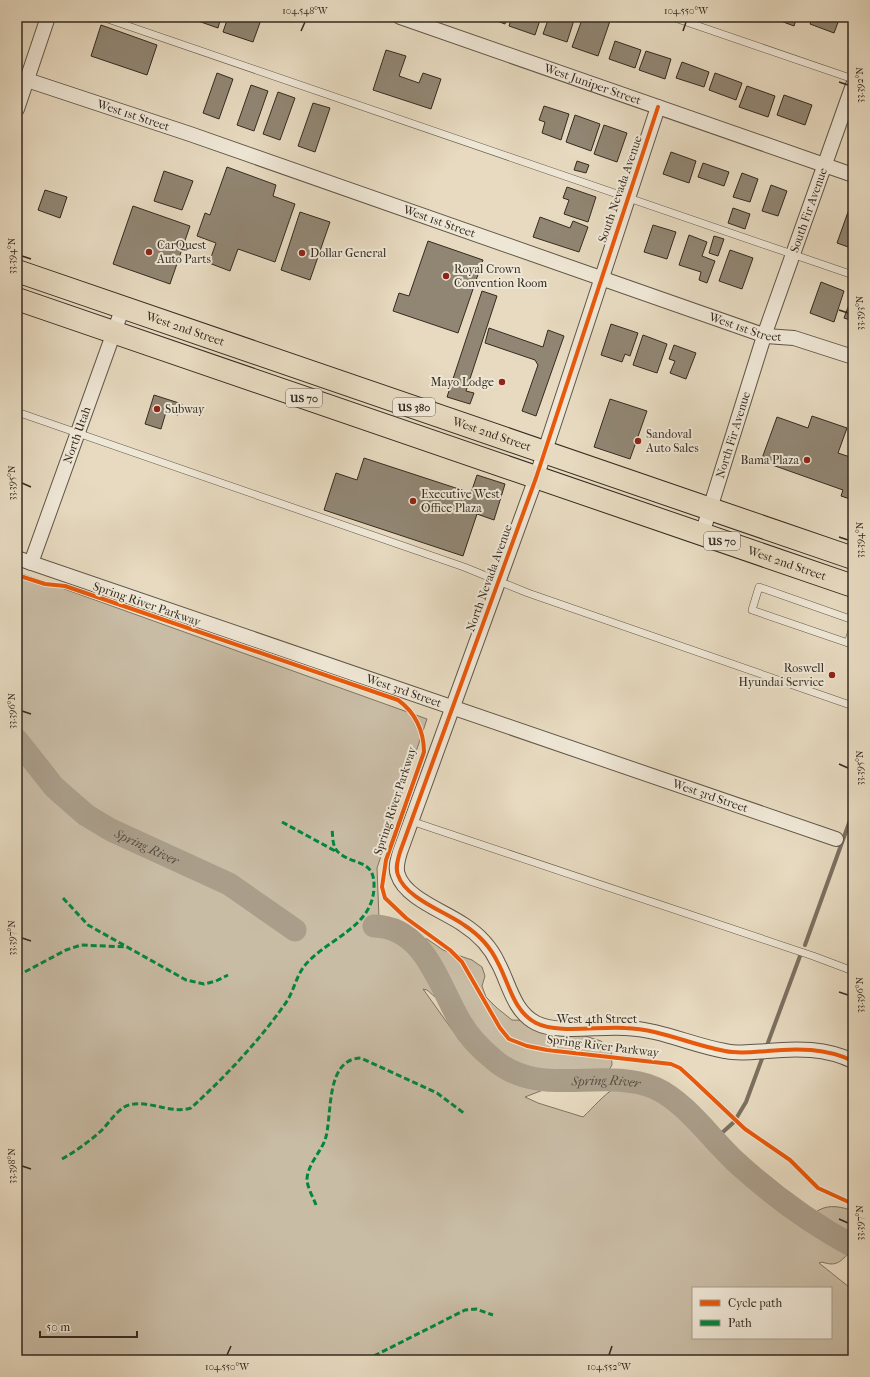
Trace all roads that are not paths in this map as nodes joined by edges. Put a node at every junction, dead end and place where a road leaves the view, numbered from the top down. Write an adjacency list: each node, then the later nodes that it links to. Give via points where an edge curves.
1 (48, 17): 6 (street)
2 (102, 17): 12 (lane)
3 (400, 17): 8 (street, West Juniper Street)
4 (672, 17): 5 (lane)
5 (853, 79)
6 (27, 80): 9 (street); 16 (street, West 1st Street, via 190,134)
7 (853, 85): 10 (street, South Fir Avenue)
8 (658, 107): 10 (street, West Juniper Street); 12 (street, South Nevada Avenue)
9 (17, 109)
10 (825, 164): 11 (street, West Juniper Street); 13 (street, South Fir Avenue)
11 (853, 175)
12 (628, 198): 13 (lane); 16 (street, South Nevada Avenue)
13 (794, 255): 15 (lane); 20 (street, South Fir Avenue)
14 (17, 271): 18 (main road, West 2nd Street / US 380)
15 (853, 275)
16 (601, 278): 20 (street, West 1st Street); 24 (street, North Nevada Avenue)
17 (17, 299): 19 (main road, West 2nd Street / US 70)
18 (123, 307): 19 (street, North Utah); 24 (main road, West 2nd Street / US 380)
19 (115, 333): 23 (street, North Utah); 25 (main road, West 2nd Street / US 70)
20 (766, 336): 21 (street, West 1st Street, via 794,338); 26 (street, North Fir Avenue)
21 (853, 357)
22 (17, 412): 23 (lane)
23 (78, 434): 30 (street, North Utah); 31 (lane)
24 (545, 451): 25 (street, North Nevada Avenue); 26 (main road, West 2nd Street / US 380)
25 (536, 478): 27 (main road, West 2nd Street / US 70); 31 (street, North Nevada Avenue)
26 (710, 508): 27 (street, North Fir Avenue); 29 (main road, West 2nd Street / US 380)
27 (702, 534): 32 (main road, West 2nd Street / US 70)
28 (17, 558): 30 (street, West 3rd Street)
29 (853, 558)
30 (31, 563): 36 (street, West 3rd Street)
31 (498, 581): 35 (lane); 36 (street, North Nevada Avenue)
32 (853, 586)
33 (853, 620): 34 (lane, via 759,587 752,610 848,643)
34 (853, 627)
35 (853, 706)
36 (453, 707): 37 (street, North Nevada Avenue); 38 (street, West 3rd Street)
37 (411, 821): 39 (street, North Nevada Avenue, via 398,862 398,875); 40 (lane)
38 (836, 839)
39 (402, 884): 41 (street, West 4th Street, via 411,893 457,920 481,939 498,962 519,1008 529,1019 542,1026 556,1029 638,1028 726,1051 810,1050 835,1054)
40 (853, 971)
41 (853, 1062)

